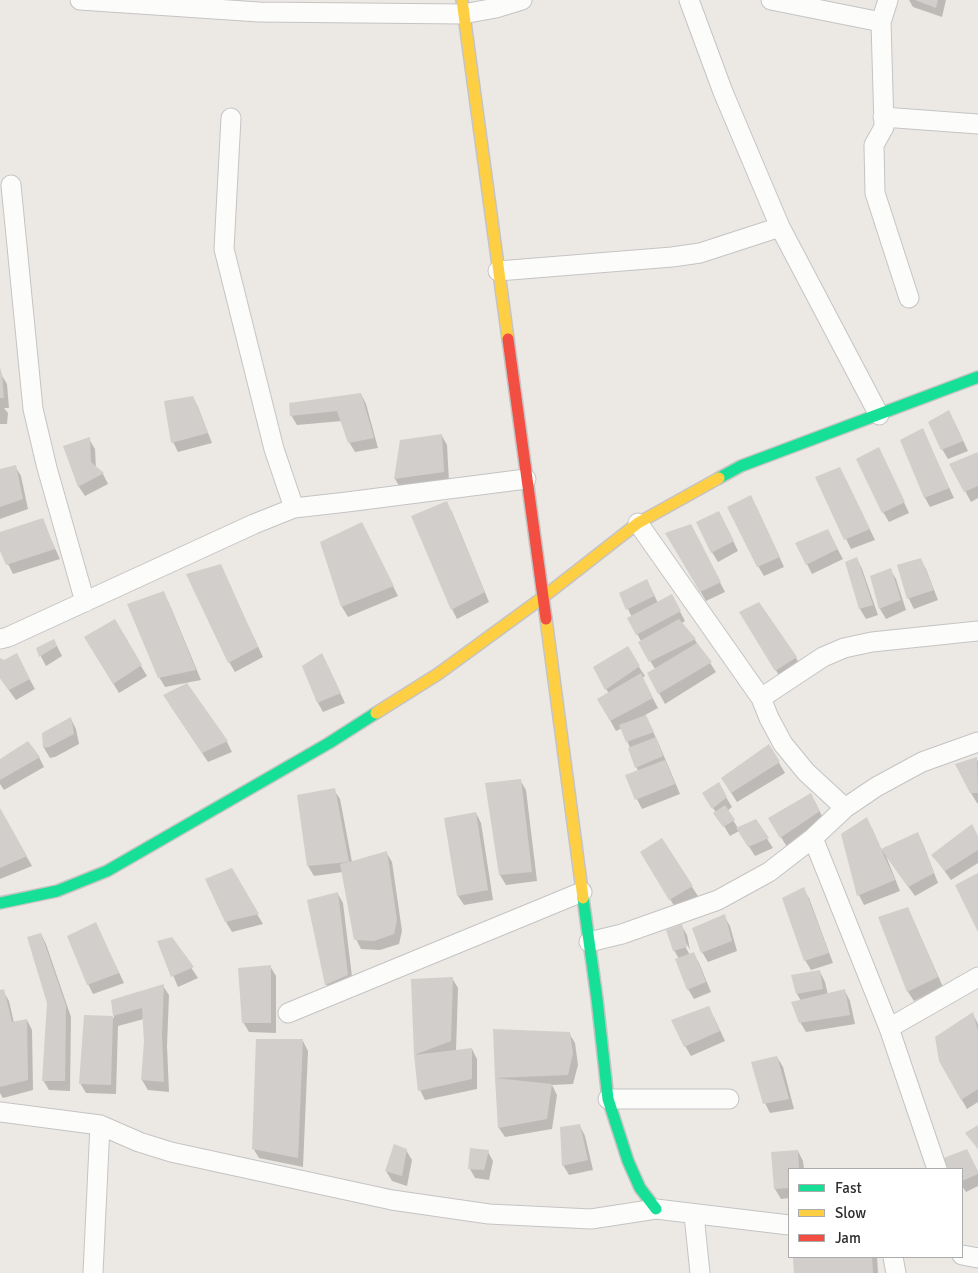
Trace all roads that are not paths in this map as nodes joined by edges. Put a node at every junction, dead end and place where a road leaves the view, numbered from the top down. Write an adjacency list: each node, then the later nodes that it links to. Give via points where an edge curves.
1 (80, 0): 6 (street, via 259,12)
2 (522, 0): 6 (street, via 496,8)
3 (689, 0): 12 (street, via 723,92)
4 (771, 0): 7 (street)
5 (888, 0): 7 (street)
6 (462, 7): 13 (street)
7 (881, 22): 8 (street)
8 (883, 116): 10 (street); 14 (street, via 884,127 874,145 875,193)
9 (231, 118): 18 (street, via 224,248 274,449)
10 (978, 124)
11 (11, 185): 21 (street, via 33,409)
12 (780, 227): 13 (street, via 700,252 672,257); 16 (street)
13 (498, 271): 17 (street)
14 (909, 298)
15 (978, 377): 16 (street)
16 (879, 415): 19 (street, via 741,466)
17 (526, 478): 18 (street); 20 (street)
18 (294, 508): 21 (street)
19 (638, 523): 20 (street); 24 (street)
20 (542, 598): 28 (street); 29 (street, via 438,674 329,743 107,871 57,890)
21 (85, 602): 23 (street)
22 (978, 632): 24 (street, via 872,642 844,648 824,657)
23 (0, 639)
24 (761, 698): 26 (street, via 783,744 806,772)
25 (978, 742): 26 (street, via 922,762)
26 (845, 808): 27 (street)
27 (813, 838): 30 (street, via 769,872 718,900 622,934); 33 (street)
28 (582, 892): 30 (street); 32 (street)
29 (0, 903)
30 (589, 942): 34 (street)
31 (978, 978): 33 (street)
32 (288, 1013)
33 (889, 1028): 38 (street)
34 (608, 1099): 35 (street); 39 (street, via 628,1161 640,1188)
35 (729, 1099)
36 (0, 1112): 37 (street)
37 (100, 1125): 39 (street, via 171,1152 392,1200 489,1214 591,1219); 43 (street)
38 (937, 1168)
39 (656, 1209): 40 (street)
40 (694, 1215): 41 (street); 44 (street)
41 (788, 1225)
42 (893, 1258): 45 (street)
43 (93, 1273)
44 (700, 1273)
45 (896, 1273)

